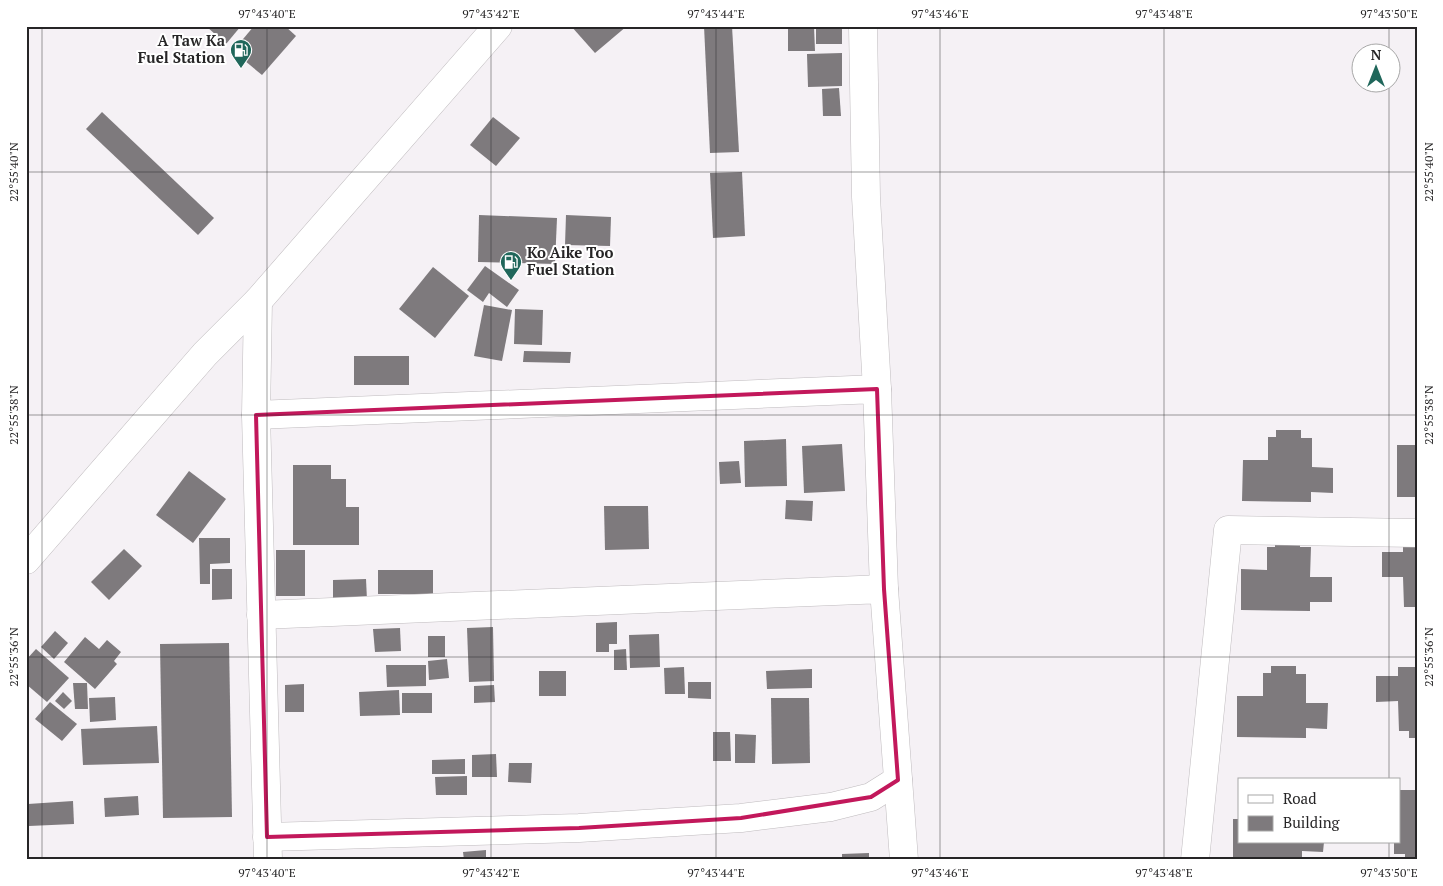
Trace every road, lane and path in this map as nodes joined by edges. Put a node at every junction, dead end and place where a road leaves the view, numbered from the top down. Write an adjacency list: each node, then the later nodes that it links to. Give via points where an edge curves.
1 (863, 26): 4 (street, via 866,197)
2 (494, 27): 3 (street)
3 (258, 301): 5 (street); 7 (street, via 206,354)
4 (877, 389): 5 (street); 8 (street)
5 (256, 415): 9 (street)
6 (1417, 533): 13 (street, via 1228,530)
7 (26, 560)
8 (884, 589): 9 (street); 10 (street)
9 (261, 615): 11 (street)
10 (898, 780): 11 (street, via 871,798 832,807 741,818); 12 (street)
11 (268, 848)
12 (904, 860)
13 (1195, 860)

